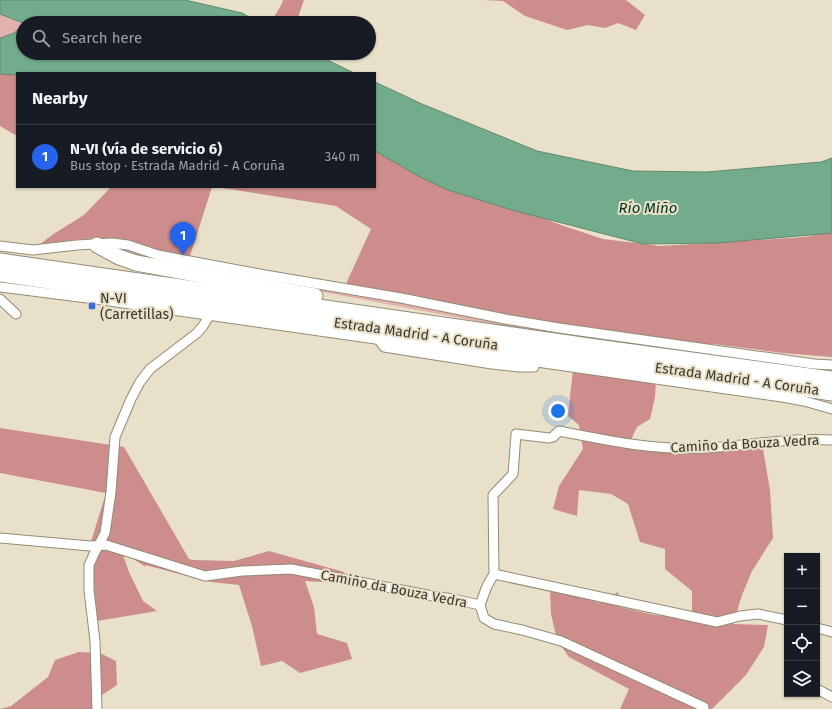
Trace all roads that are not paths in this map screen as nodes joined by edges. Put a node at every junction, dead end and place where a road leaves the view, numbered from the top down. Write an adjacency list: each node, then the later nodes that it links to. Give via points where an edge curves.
1 (97, 245): 2 (street, via 33,250); 9 (highway, via 136,263); 10 (street, via 128,245 158,256 559,328)
2 (0, 246)
3 (0, 260): 9 (highway, Estrada Madrid - A Coruña)
4 (0, 274): 12 (highway, Estrada Madrid - A Coruña)
5 (0, 287): 8 (street)
6 (0, 299): 7 (street)
7 (16, 314)
8 (209, 316): 13 (street, via 782,397); 16 (street, via 197,333 150,369 131,399 115,437 105,533)
9 (477, 329): 11 (highway, Estrada Madrid - A Coruña)
10 (832, 365)
11 (832, 379)
12 (832, 393)
13 (832, 410)
14 (832, 440): 17 (street, Camiño da Bouza Vedra, via 669,448 558,431 549,438 516,434 513,474 493,495)
15 (0, 538): 16 (street, Camiño da Bouza Vedra)
16 (98, 546): 18 (street, Camiño da Bouza Vedra, via 106,545 205,576 291,569); 24 (street, via 89,565)
17 (494, 574): 18 (street, Camiño da Bouza Vedra); 19 (street, via 717,622 758,614)
18 (480, 605): 25 (street, via 484,618 494,624 561,642)
19 (784, 619)
20 (820, 629): 21 (street)
21 (832, 632)
22 (820, 690): 23 (street)
23 (832, 696)
24 (97, 709)
25 (704, 709)

